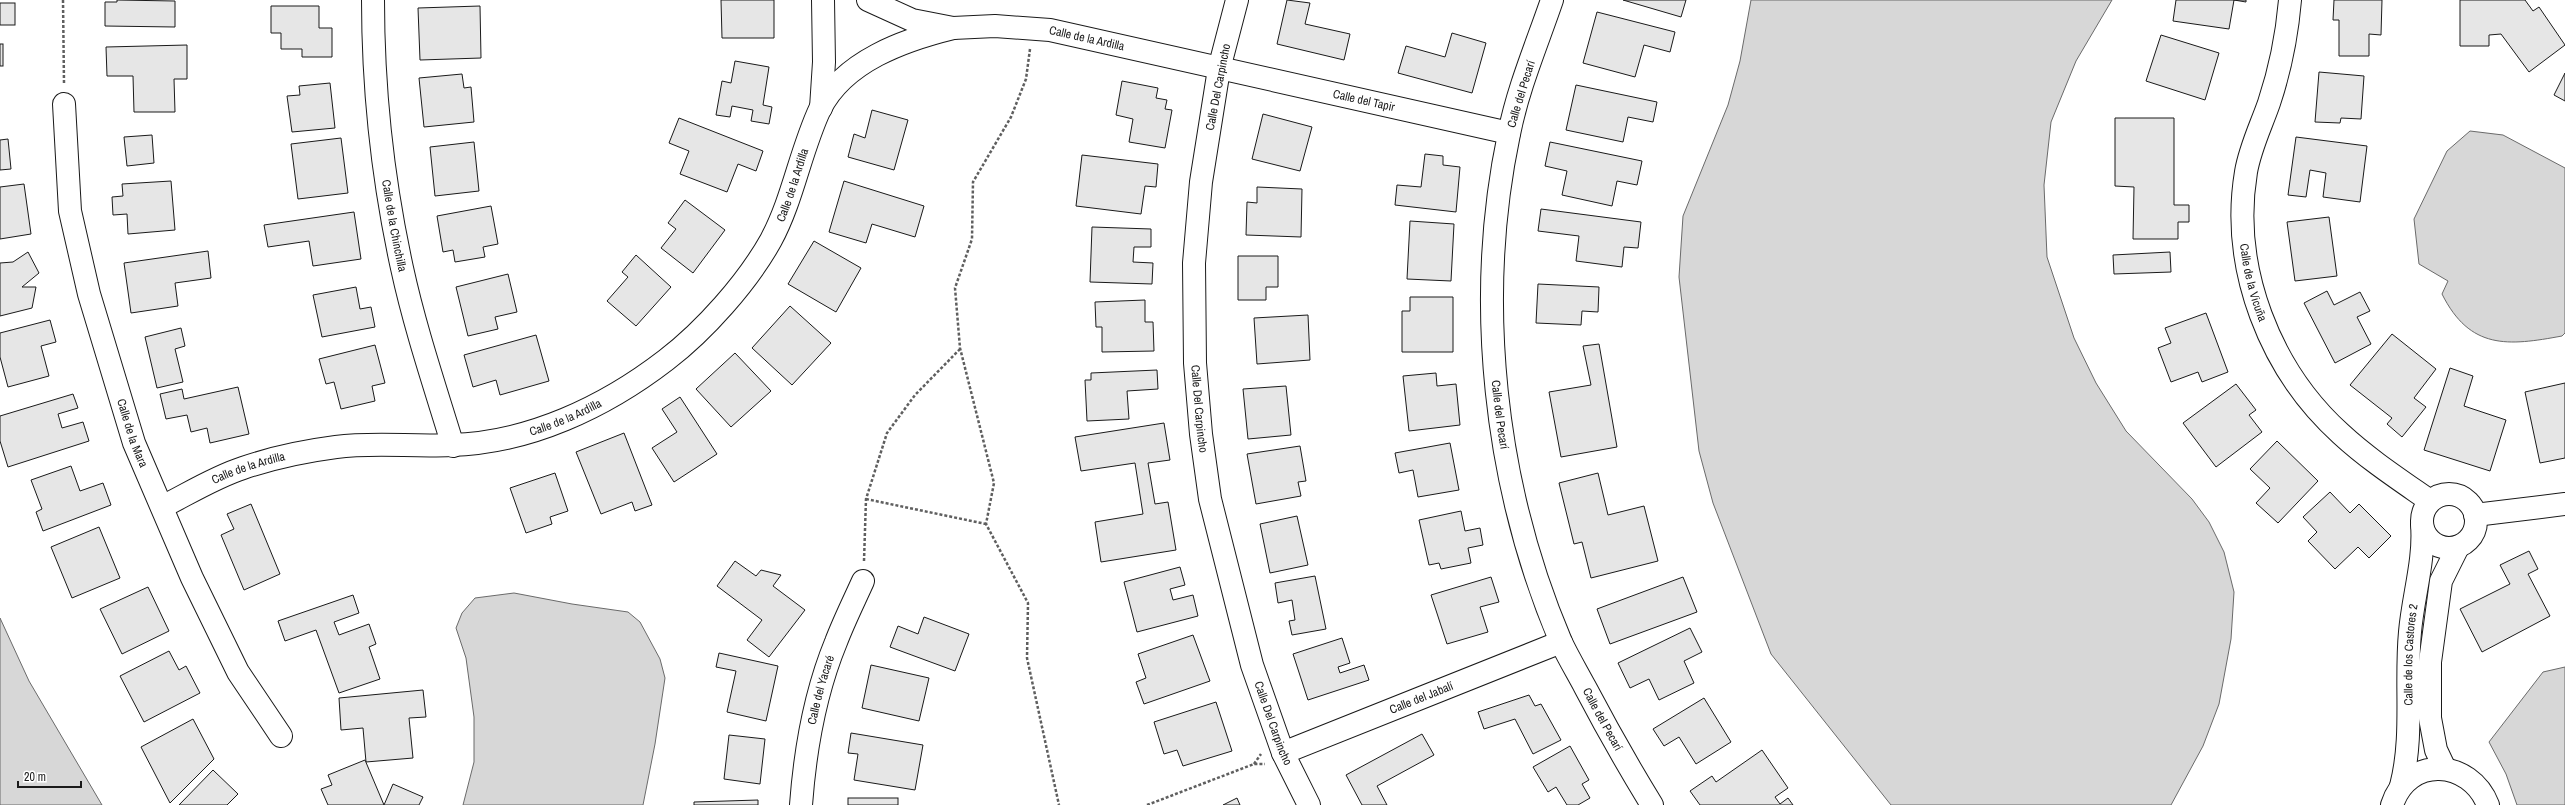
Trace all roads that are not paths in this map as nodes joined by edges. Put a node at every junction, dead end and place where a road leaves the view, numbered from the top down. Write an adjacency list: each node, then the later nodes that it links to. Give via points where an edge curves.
1 (373, 0): 12 (street, Calle de la Chinchilla, via 375,68 389,195 402,268)
2 (823, 0): 10 (street, Calle de la Ardilla, via 824,62)
3 (868, 0): 7 (street, Calle de la Ardilla, via 912,20)
4 (1237, 0): 8 (street, Calle Del Carpincho)
5 (1552, 0): 11 (street, Calle del Pecarí)
6 (2290, 0): 13 (street, Calle de la Vicuña, via 2281,63 2246,171 2244,226 2254,292 2264,324 2283,364 2306,397 2340,434)
7 (952, 28): 8 (street, Calle de la Ardilla, via 995,26 1050,30); 10 (street, Calle de la Ardilla, via 914,38 858,67 839,84)
8 (1219, 69): 11 (street, Calle del Tapir); 22 (street, Calle Del Carpincho, via 1201,182 1194,263 1195,363 1201,434 1210,499 1230,586 1252,666)
9 (64, 104): 15 (street, Calle de la Mara, via 70,211 89,294 134,443)
10 (821, 108): 12 (street, Calle de la Ardilla, via 793,190 770,241 742,282 705,324 668,359 628,388 591,409 503,439)
11 (1509, 133): 20 (street, Calle del Pecarí, via 1493,238 1490,301 1505,452 1522,529)
12 (453, 446): 15 (street, Calle de la Ardilla, via 337,446 294,454 242,468)
13 (2430, 501): 16 (street, via 2445,494 2461,497 2468,501); 17 (street, via 2425,508)
14 (2565, 504): 16 (street)
15 (162, 507): 21 (street, Calle de la Mara, via 192,578 238,672)
16 (2475, 515): 18 (street, via 2476,523 2470,538)
17 (2422, 524): 18 (street, via 2428,539 2434,544); 24 (street, Calle de los Castores 2, via 2423,542 2410,632 2408,752)
18 (2458, 547): 23 (street, Calle de los Castores 2, via 2441,581 2430,662 2430,718 2436,750)
19 (863, 581): 25 (street, Calle del Yacaré, via 835,643 817,701 804,768)
20 (1561, 642): 22 (street, Calle del Jabalí); 27 (street, Calle del Pecarí, via 1616,746)
21 (281, 736)
22 (1286, 759): 26 (street, Calle Del Carpincho)
23 (2445, 769): 24 (street, via 2429,770 2414,776); 28 (street, via 2460,773 2474,781)
24 (2396, 796)
25 (801, 805)
26 (1309, 805)
27 (1652, 805)
28 (2488, 805)

